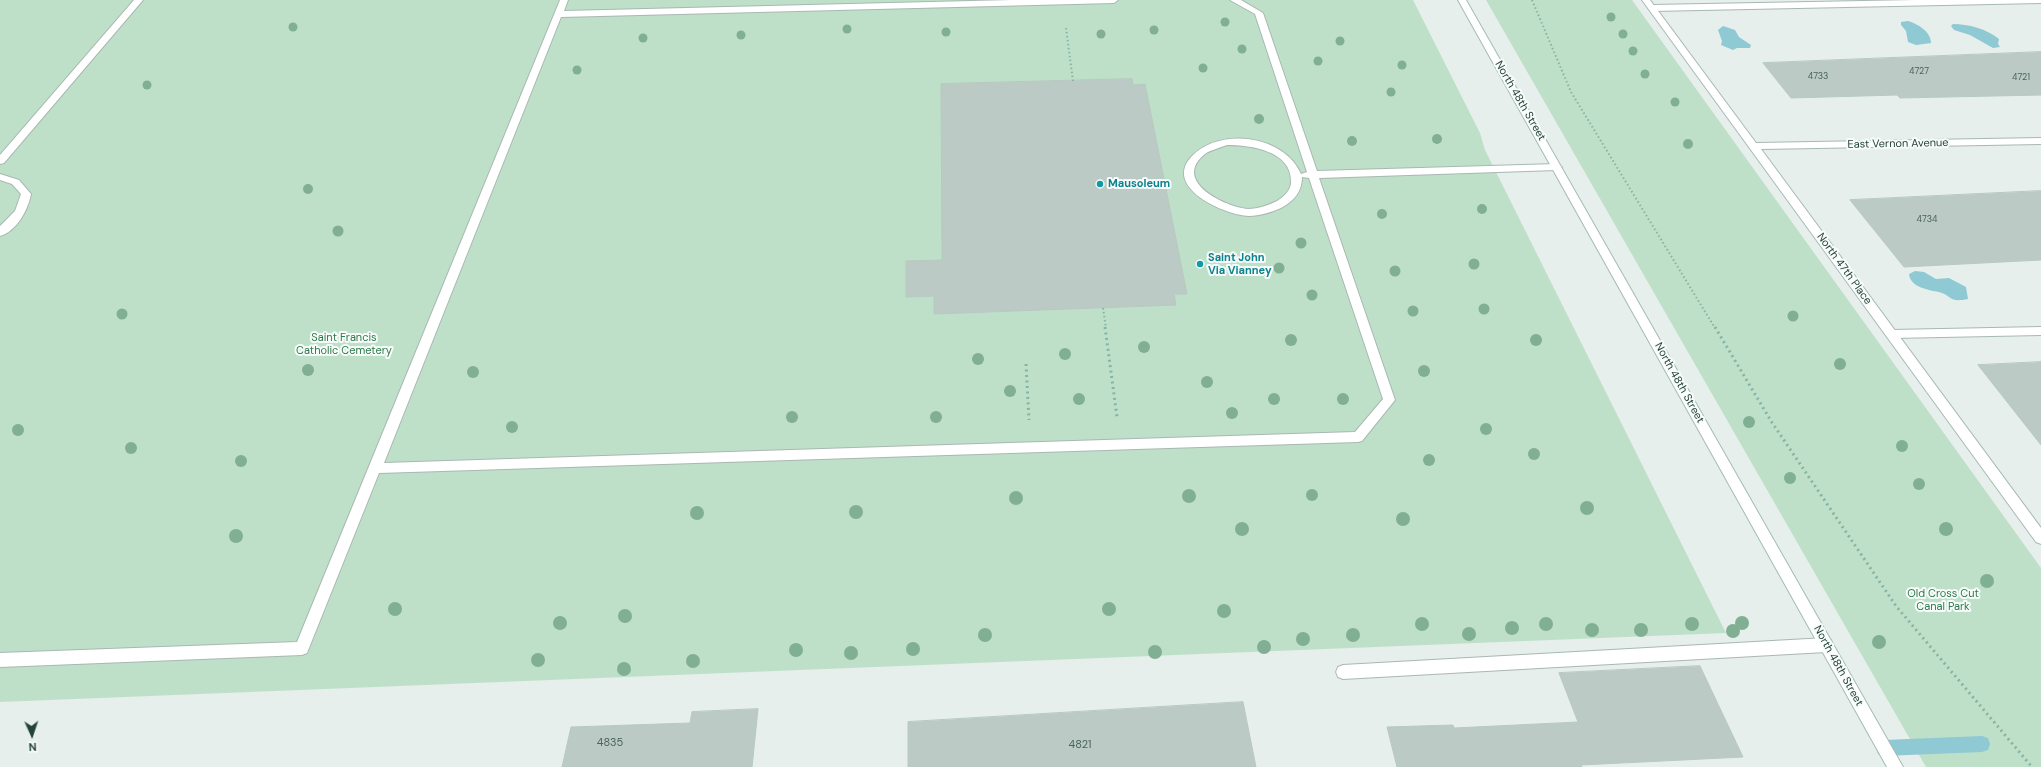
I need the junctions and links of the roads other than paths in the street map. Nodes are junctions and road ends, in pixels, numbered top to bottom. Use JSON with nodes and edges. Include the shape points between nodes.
{"nodes":[{"id":1,"x":139,"y":0,"type":"edge"},
{"id":2,"x":564,"y":0,"type":"edge"},
{"id":3,"x":1114,"y":0,"type":"edge"},
{"id":4,"x":1234,"y":0,"type":"edge"},
{"id":5,"x":1462,"y":0,"type":"edge"},
{"id":6,"x":2041,"y":0,"type":"edge"},
{"id":7,"x":1649,"y":4,"type":"edge"},
{"id":8,"x":558,"y":14,"type":"junction"},
{"id":9,"x":2041,"y":141,"type":"edge"},
{"id":10,"x":1754,"y":146,"type":"junction"},
{"id":11,"x":0,"y":162,"type":"edge"},
{"id":12,"x":1557,"y":168,"type":"junction"},
{"id":13,"x":1297,"y":175,"type":"junction"},
{"id":14,"x":1313,"y":175,"type":"junction"},
{"id":15,"x":0,"y":177,"type":"edge"},
{"id":16,"x":0,"y":232,"type":"edge"},
{"id":17,"x":2041,"y":331,"type":"edge"},
{"id":18,"x":1892,"y":334,"type":"junction"},
{"id":19,"x":375,"y":468,"type":"junction"},
{"id":20,"x":2041,"y":538,"type":"edge"},
{"id":21,"x":1826,"y":645,"type":"junction"},
{"id":22,"x":0,"y":660,"type":"edge"},
{"id":23,"x":1343,"y":672,"type":"dead end"},
{"id":24,"x":1895,"y":767,"type":"edge"}],
"edges":[{"from":1,"to":11,"type":"street"},
{"from":2,"to":8,"type":"street"},
{"from":3,"to":8,"type":"street"},
{"from":4,"to":14,"type":"street","via":[[1259,13]]},
{"from":5,"to":12,"type":"street","name":"North 48th Street"},
{"from":6,"to":7,"type":"street"},
{"from":7,"to":10,"type":"street","name":"North 47th Place"},
{"from":8,"to":19,"type":"street"},
{"from":9,"to":10,"type":"street","name":"East Vernon Avenue"},
{"from":10,"to":18,"type":"street","name":"North 47th Place"},
{"from":12,"to":14,"type":"street"},
{"from":12,"to":21,"type":"street","name":"North 48th Street"},
{"from":13,"to":13,"type":"street","via":[[1290,163],[1278,153],[1244,142],[1226,142],[1210,146],[1197,154],[1190,164],[1188,175],[1192,186],[1216,205],[1250,212],[1267,210],[1282,204],[1292,196],[1297,186]]},
{"from":13,"to":14,"type":"street"},
{"from":14,"to":19,"type":"street","via":[[1389,400],[1358,437]]},
{"from":15,"to":16,"type":"street","via":[[20,184],[26,194],[24,208],[13,222]]},
{"from":17,"to":18,"type":"street"},
{"from":18,"to":20,"type":"street","name":"North 47th Place"},
{"from":19,"to":22,"type":"street","via":[[302,648]]},
{"from":21,"to":23,"type":"street"},
{"from":21,"to":24,"type":"street","name":"North 48th Street"}]}
